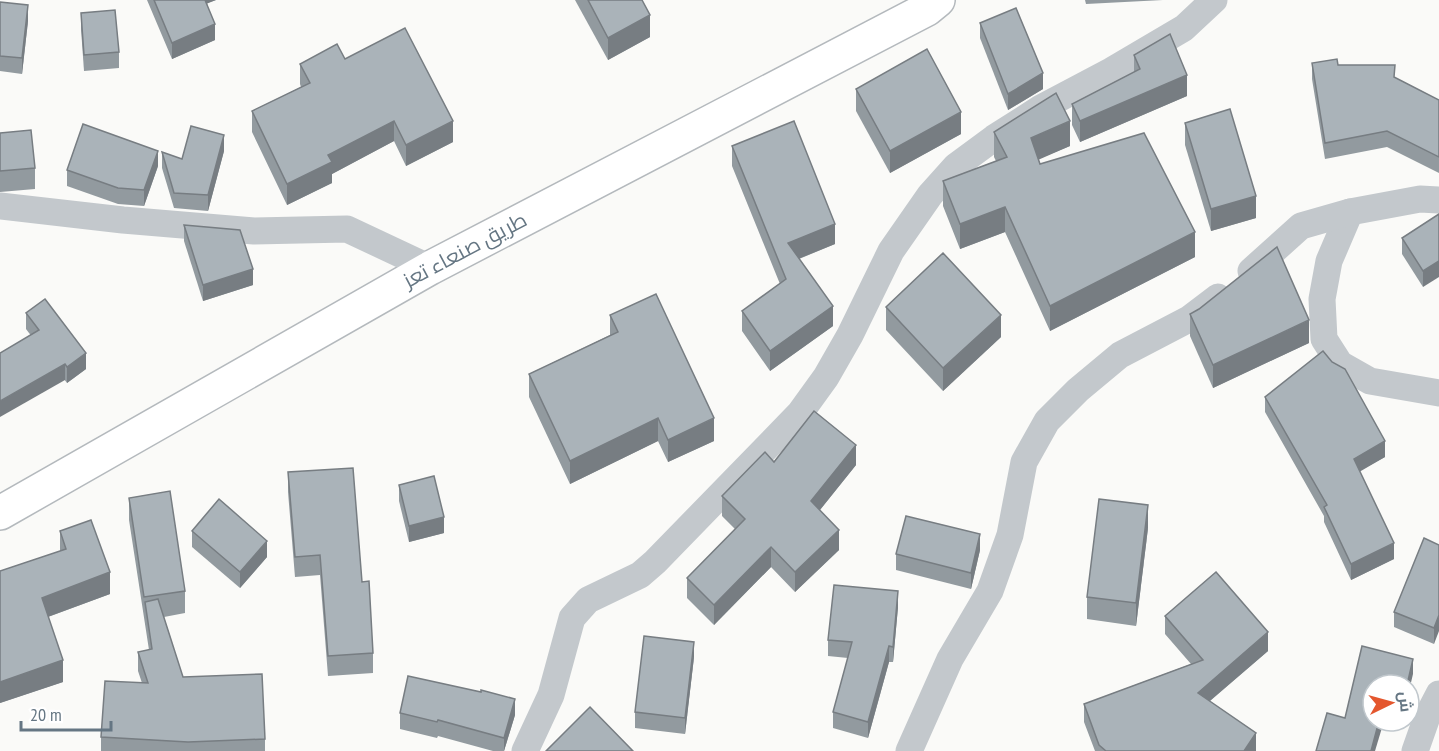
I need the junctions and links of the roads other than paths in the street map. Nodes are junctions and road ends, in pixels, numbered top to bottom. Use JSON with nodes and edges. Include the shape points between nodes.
{"nodes":[{"id":1,"x":938,"y":0,"type":"edge"},
{"id":2,"x":1214,"y":0,"type":"edge"},
{"id":3,"x":1439,"y":200,"type":"edge"},
{"id":4,"x":0,"y":206,"type":"edge"},
{"id":5,"x":1350,"y":212,"type":"junction"},
{"id":6,"x":430,"y":268,"type":"junction"},
{"id":7,"x":1439,"y":393,"type":"edge"},
{"id":8,"x":0,"y":513,"type":"edge"},
{"id":9,"x":1439,"y":694,"type":"edge"},
{"id":10,"x":525,"y":751,"type":"edge"},
{"id":11,"x":909,"y":751,"type":"edge"},
{"id":12,"x":1415,"y":751,"type":"edge"}],
"edges":[{"from":1,"to":6,"type":"highway","name":"طريق صنعاء تعز","via":[[916,15]]},
{"from":2,"to":10,"type":"street","via":[[1184,28],[1041,108],[956,166],[930,195],[891,251],[850,335],[800,413],[655,562],[640,575],[588,600],[572,618],[551,695]]},
{"from":3,"to":5,"type":"street","via":[[1420,199]]},
{"from":4,"to":6,"type":"street","via":[[255,231],[348,229]]},
{"from":5,"to":7,"type":"street","via":[[1329,261],[1322,299],[1324,339],[1340,364],[1370,381]]},
{"from":5,"to":11,"type":"street","via":[[1301,226],[1189,319],[1120,355],[1047,421],[1024,462],[1010,535],[990,591],[950,659]]},
{"from":6,"to":8,"type":"highway","name":"طريق صنعاء تعز"},
{"from":9,"to":12,"type":"street"}]}
